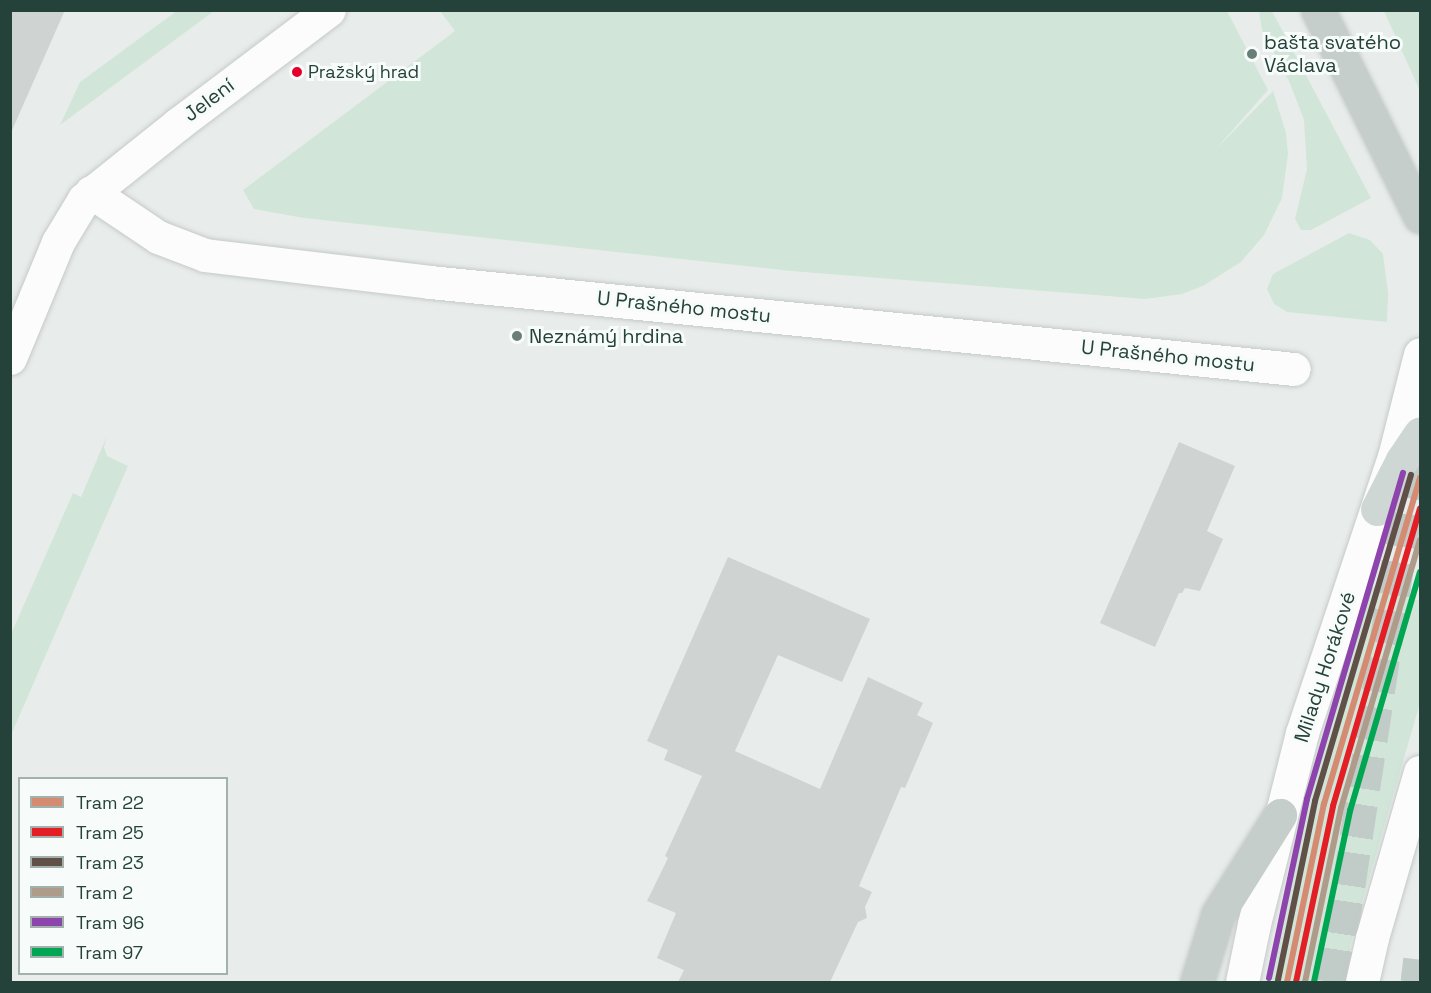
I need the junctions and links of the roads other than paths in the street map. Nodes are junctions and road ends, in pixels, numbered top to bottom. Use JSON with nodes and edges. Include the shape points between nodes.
{"nodes":[{"id":1,"x":329,"y":10,"type":"edge"},
{"id":2,"x":1318,"y":10,"type":"edge"},
{"id":3,"x":91,"y":192,"type":"junction"},
{"id":4,"x":1420,"y":216,"type":"edge"},
{"id":5,"x":1420,"y":354,"type":"edge"},
{"id":6,"x":10,"y":358,"type":"edge"},
{"id":7,"x":1294,"y":369,"type":"dead end"},
{"id":8,"x":1420,"y":433,"type":"edge"},
{"id":9,"x":1377,"y":510,"type":"junction"},
{"id":10,"x":1420,"y":772,"type":"edge"},
{"id":11,"x":1280,"y":815,"type":"junction"},
{"id":12,"x":1197,"y":982,"type":"edge"},
{"id":13,"x":1242,"y":982,"type":"edge"},
{"id":14,"x":1362,"y":982,"type":"edge"}],
"edges":[{"from":1,"to":3,"type":"main road","name":"Jelení"},
{"from":2,"to":4,"type":"highway"},
{"from":3,"to":6,"type":"main road","name":"Jelení","via":[[76,209],[58,242]]},
{"from":3,"to":7,"type":"main road","name":"U Prašného mostu","via":[[158,237],[205,255],[430,282]]},
{"from":5,"to":9,"type":"main road","name":"Milady Horákové"},
{"from":8,"to":9,"type":"main road"},
{"from":9,"to":11,"type":"main road","name":"Milady Horákové","via":[[1302,733]]},
{"from":10,"to":14,"type":"main road"},
{"from":11,"to":12,"type":"highway","via":[[1218,914]]},
{"from":11,"to":13,"type":"main road","name":"Milady Horákové"}]}
